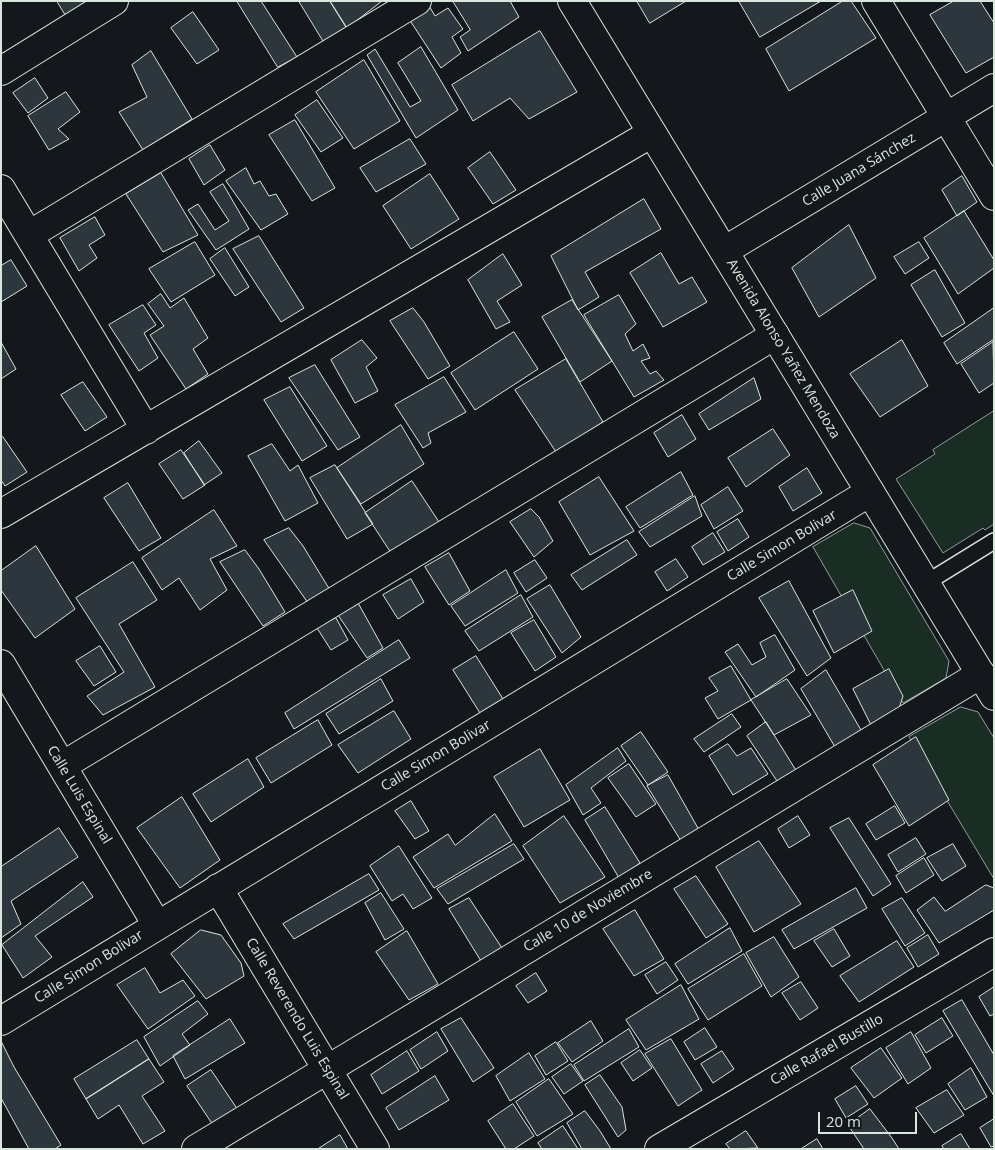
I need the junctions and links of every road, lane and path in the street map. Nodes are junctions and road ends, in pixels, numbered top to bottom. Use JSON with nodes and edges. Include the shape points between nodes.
{"nodes":[{"id":1,"x":114,"y":1,"type":"edge"},
{"id":2,"x":417,"y":1,"type":"edge"},
{"id":3,"x":572,"y":1,"type":"edge"},
{"id":4,"x":876,"y":1,"type":"edge"},
{"id":5,"x":1,"y":71,"type":"edge"},
{"id":6,"x":994,"y":88,"type":"edge"},
{"id":7,"x":946,"y":117,"type":"junction"},
{"id":8,"x":652,"y":133,"type":"junction"},
{"id":9,"x":1,"y":190,"type":"edge"},
{"id":10,"x":994,"y":196,"type":"edge"},
{"id":11,"x":29,"y":236,"type":"junction"},
{"id":12,"x":724,"y":251,"type":"junction"},
{"id":13,"x":775,"y":335,"type":"junction"},
{"id":14,"x":146,"y":430,"type":"junction"},
{"id":15,"x":870,"y":492,"type":"junction"},
{"id":16,"x":1,"y":514,"type":"edge"},
{"id":17,"x":994,"y":541,"type":"edge"},
{"id":18,"x":926,"y":583,"type":"junction"},
{"id":19,"x":2,"y":665,"type":"edge"},
{"id":20,"x":987,"y":685,"type":"edge"},
{"id":21,"x":62,"y":766,"type":"junction"},
{"id":22,"x":218,"y":888,"type":"junction"},
{"id":23,"x":157,"y":925,"type":"junction"},
{"id":24,"x":994,"y":952,"type":"edge"},
{"id":25,"x":1,"y":1021,"type":"edge"},
{"id":26,"x":327,"y":1069,"type":"junction"},
{"id":27,"x":196,"y":1149,"type":"edge"},
{"id":28,"x":375,"y":1149,"type":"edge"},
{"id":29,"x":659,"y":1149,"type":"edge"}],
"edges":[{"from":1,"to":5,"type":"street"},
{"from":2,"to":11,"type":"street"},
{"from":3,"to":8,"type":"street","name":"Avenida Alonso Yañez Mendoza"},
{"from":4,"to":7,"type":"street"},
{"from":6,"to":7,"type":"street","name":"Calle Juana Sánchez"},
{"from":7,"to":10,"type":"street"},
{"from":7,"to":12,"type":"street","name":"Calle Juana Sánchez"},
{"from":8,"to":12,"type":"street","name":"Avenida Alonso Yañez Mendoza"},
{"from":8,"to":14,"type":"street"},
{"from":9,"to":11,"type":"street"},
{"from":11,"to":14,"type":"street"},
{"from":12,"to":13,"type":"street","name":"Avenida Alonso Yañez Mendoza"},
{"from":13,"to":15,"type":"street","name":"Avenida Alonso Yañez Mendoza"},
{"from":13,"to":21,"type":"street"},
{"from":14,"to":16,"type":"street"},
{"from":15,"to":18,"type":"street","name":"Avenida Alonso Yañez Mendoza"},
{"from":15,"to":22,"type":"street","name":"Calle Simon Bolivar"},
{"from":17,"to":18,"type":"lane"},
{"from":18,"to":20,"type":"street","name":"Avenida Alonso Yañez Mendoza"},
{"from":19,"to":21,"type":"street","name":"Calle Luis Espinal"},
{"from":20,"to":26,"type":"street","name":"Calle 10 de Noviembre"},
{"from":21,"to":23,"type":"street","name":"Calle Luis Espinal"},
{"from":22,"to":23,"type":"street","name":"Calle Simon Bolivar"},
{"from":22,"to":26,"type":"street","name":"Calle Reverendo Luis Espinal"},
{"from":23,"to":25,"type":"street","name":"Calle Simon Bolivar"},
{"from":24,"to":29,"type":"street","name":"Calle Rafael Bustillo"},
{"from":26,"to":27,"type":"street","name":"Calle 10 de Noviembre"},
{"from":26,"to":28,"type":"street","name":"Calle Reverendo Luis Espinal"}]}
